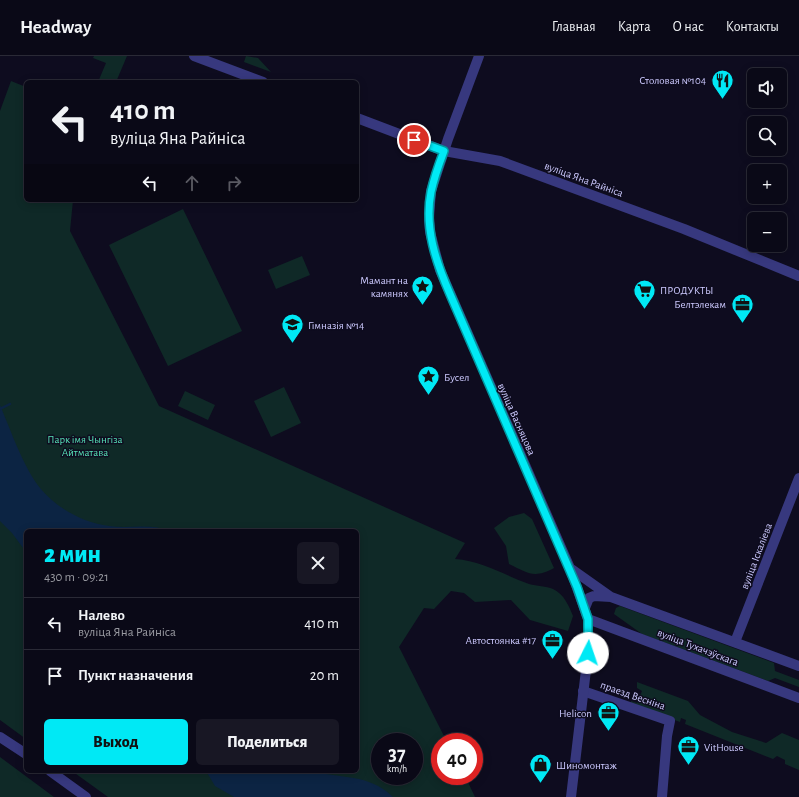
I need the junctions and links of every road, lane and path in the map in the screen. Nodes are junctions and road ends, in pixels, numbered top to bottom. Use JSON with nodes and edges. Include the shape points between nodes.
{"nodes":[{"id":1,"x":194,"y":56,"type":"edge"},
{"id":2,"x":478,"y":56,"type":"edge"},
{"id":3,"x":258,"y":80,"type":"edge"},
{"id":4,"x":359,"y":119,"type":"edge"},
{"id":5,"x":444,"y":151,"type":"junction"},
{"id":6,"x":799,"y":276,"type":"edge"},
{"id":7,"x":799,"y":478,"type":"edge"},
{"id":8,"x":570,"y":568,"type":"junction"},
{"id":9,"x":610,"y":597,"type":"junction"},
{"id":10,"x":585,"y":608,"type":"junction"},
{"id":11,"x":588,"y":619,"type":"junction"},
{"id":12,"x":735,"y":642,"type":"junction"},
{"id":13,"x":799,"y":666,"type":"edge"},
{"id":14,"x":583,"y":692,"type":"junction"},
{"id":15,"x":799,"y":698,"type":"edge"},
{"id":16,"x":0,"y":737,"type":"edge"},
{"id":17,"x":24,"y":753,"type":"edge"},
{"id":18,"x":53,"y":773,"type":"edge"},
{"id":19,"x":86,"y":797,"type":"edge"},
{"id":20,"x":571,"y":797,"type":"edge"},
{"id":21,"x":662,"y":797,"type":"edge"}],
"edges":[{"from":1,"to":3,"type":"street"},
{"from":2,"to":5,"type":"street","name":"вуліца Васняцова"},
{"from":4,"to":5,"type":"street","name":"вуліца Яна Райніса"},
{"from":5,"to":6,"type":"street","name":"вуліца Яна Райніса","via":[[500,161],[684,228]]},
{"from":5,"to":8,"type":"street","name":"вуліца Васняцова","via":[[431,191],[430,203],[430,232],[440,270]]},
{"from":7,"to":12,"type":"street","name":"вуліца Іскаліева"},
{"from":8,"to":9,"type":"street","name":"вуліца Тухачэўскага"},
{"from":8,"to":10,"type":"street","name":"вуліца Васняцова"},
{"from":9,"to":10,"type":"street","name":"вуліца Тухачэўскага","via":[[589,598]]},
{"from":9,"to":12,"type":"street","name":"вуліца Тухачэўскага"},
{"from":10,"to":11,"type":"street","name":"вуліца Васняцова"},
{"from":11,"to":14,"type":"street","name":"вуліца Васняцова","via":[[589,639]]},
{"from":11,"to":15,"type":"street","name":"вуліца Тухачэўскага"},
{"from":12,"to":13,"type":"street","name":"вуліца Тухачэўскага"},
{"from":14,"to":20,"type":"street","name":"вуліца Васняцова"},
{"from":14,"to":21,"type":"street","name":"праезд Весніна","via":[[670,721]]},
{"from":16,"to":17,"type":"street"},
{"from":18,"to":19,"type":"street"}]}
